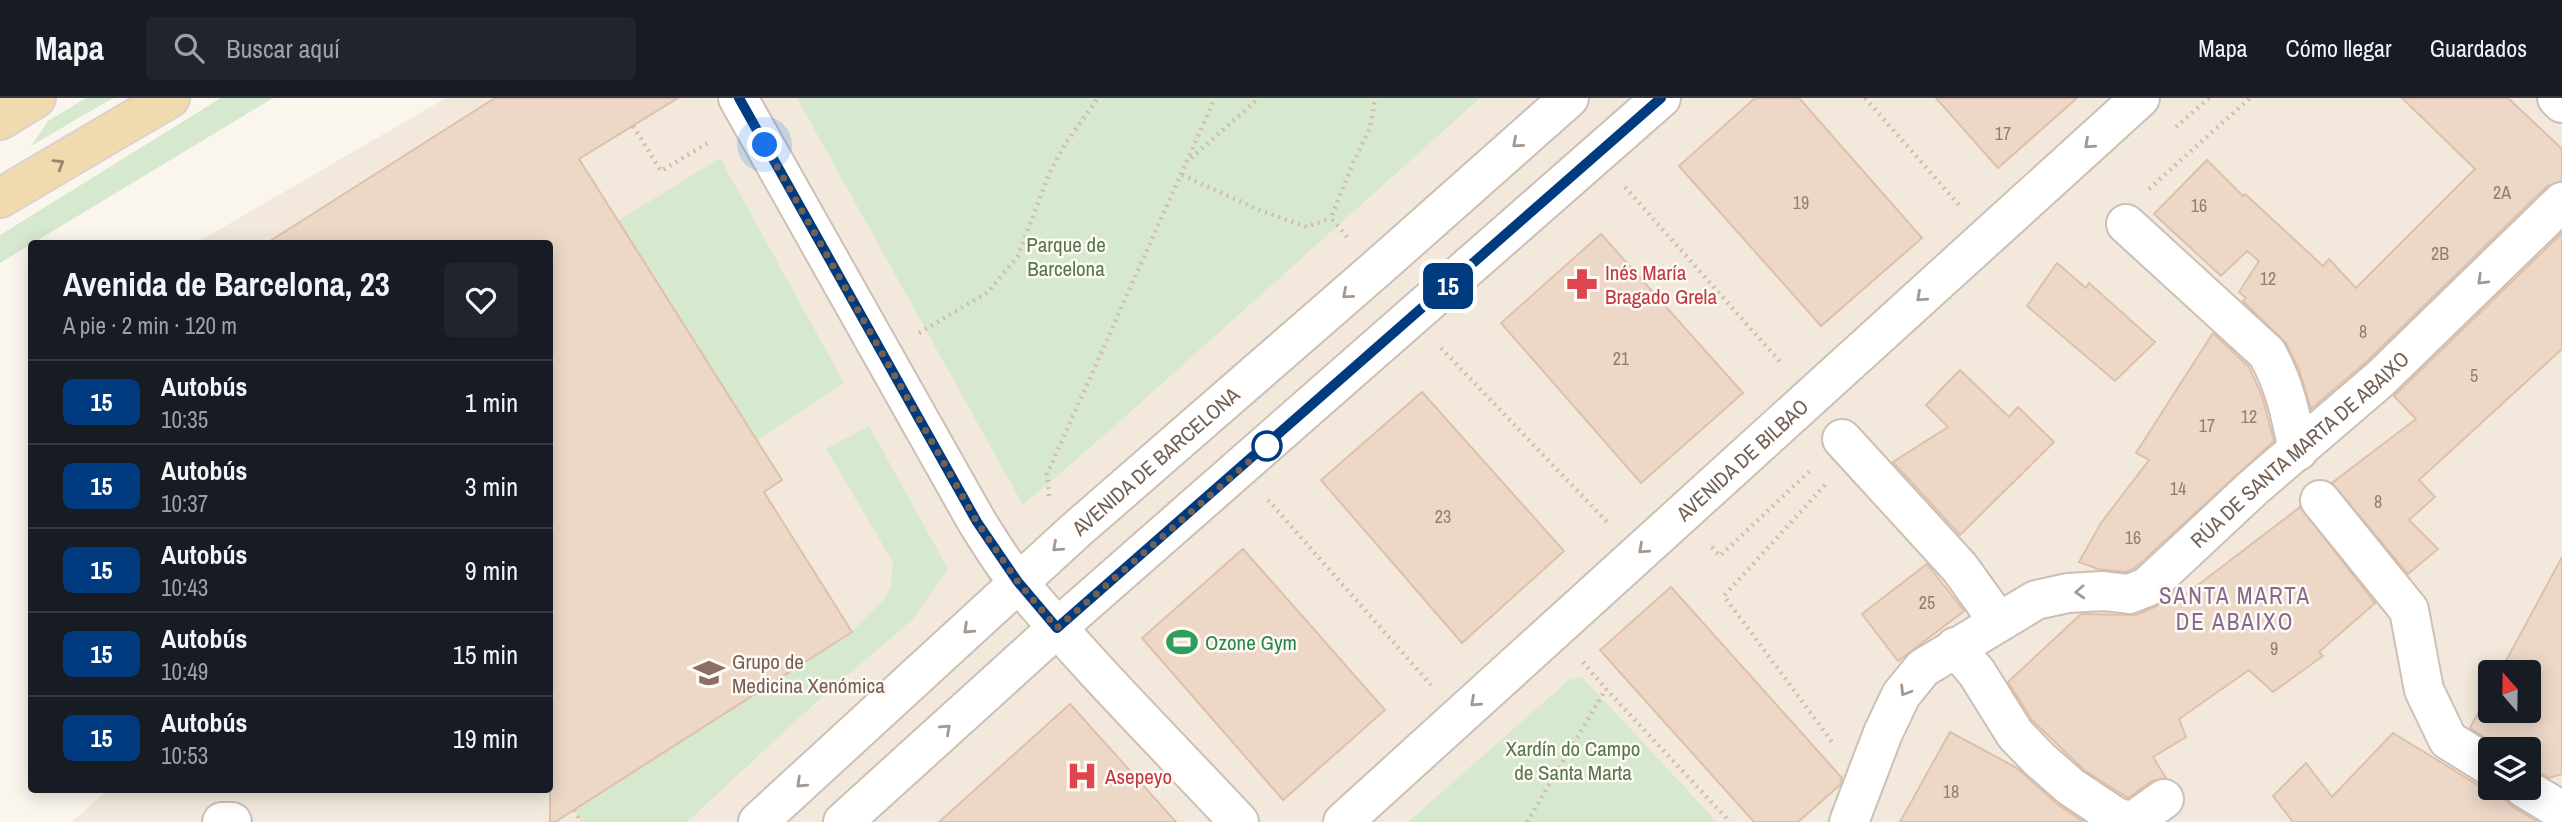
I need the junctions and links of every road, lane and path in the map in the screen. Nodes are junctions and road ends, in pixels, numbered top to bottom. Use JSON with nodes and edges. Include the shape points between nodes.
{"nodes":[{"id":1,"x":36,"y":98,"type":"edge"},
{"id":2,"x":170,"y":98,"type":"edge"},
{"id":3,"x":738,"y":98,"type":"edge"},
{"id":4,"x":1098,"y":98,"type":"edge"},
{"id":5,"x":1215,"y":98,"type":"edge"},
{"id":6,"x":1259,"y":98,"type":"edge"},
{"id":7,"x":1375,"y":98,"type":"edge"},
{"id":8,"x":1661,"y":98,"type":"edge"},
{"id":9,"x":1865,"y":98,"type":"edge"},
{"id":10,"x":2140,"y":98,"type":"edge"},
{"id":11,"x":2209,"y":98,"type":"edge"},
{"id":12,"x":2250,"y":98,"type":"edge"},
{"id":13,"x":2557,"y":98,"type":"edge"},
{"id":14,"x":1564,"y":102,"type":"edge"},
{"id":15,"x":2562,"y":103,"type":"edge"},
{"id":16,"x":0,"y":120,"type":"edge"},
{"id":17,"x":633,"y":126,"type":"dead end"},
{"id":18,"x":2173,"y":130,"type":"dead end"},
{"id":19,"x":711,"y":141,"type":"dead end"},
{"id":20,"x":1601,"y":152,"type":"junction"},
{"id":21,"x":1189,"y":160,"type":"junction"},
{"id":22,"x":1182,"y":175,"type":"junction"},
{"id":23,"x":1623,"y":185,"type":"dead end"},
{"id":24,"x":2147,"y":191,"type":"dead end"},
{"id":25,"x":0,"y":198,"type":"edge"},
{"id":26,"x":2562,"y":202,"type":"edge"},
{"id":27,"x":1960,"y":206,"type":"dead end"},
{"id":28,"x":1331,"y":218,"type":"junction"},
{"id":29,"x":2126,"y":224,"type":"dead end"},
{"id":30,"x":1350,"y":240,"type":"dead end"},
{"id":31,"x":915,"y":335,"type":"dead end"},
{"id":32,"x":1438,"y":344,"type":"dead end"},
{"id":33,"x":1783,"y":365,"type":"dead end"},
{"id":34,"x":1839,"y":451,"type":"junction"},
{"id":35,"x":2298,"y":451,"type":"junction"},
{"id":36,"x":1263,"y":494,"type":"dead end"},
{"id":37,"x":1050,"y":500,"type":"dead end"},
{"id":38,"x":2320,"y":500,"type":"dead end"},
{"id":39,"x":1617,"y":533,"type":"dead end"},
{"id":40,"x":1707,"y":540,"type":"dead end"},
{"id":41,"x":1018,"y":582,"type":"junction"},
{"id":42,"x":1998,"y":621,"type":"junction"},
{"id":43,"x":1057,"y":628,"type":"junction"},
{"id":44,"x":1955,"y":647,"type":"junction"},
{"id":45,"x":1580,"y":657,"type":"dead end"},
{"id":46,"x":1605,"y":689,"type":"junction"},
{"id":47,"x":1439,"y":694,"type":"dead end"},
{"id":48,"x":2478,"y":759,"type":"edge"},
{"id":49,"x":1863,"y":783,"type":"junction"},
{"id":50,"x":2541,"y":798,"type":"edge"},
{"id":51,"x":2164,"y":799,"type":"dead end"},
{"id":52,"x":574,"y":810,"type":"dead end"},
{"id":53,"x":2562,"y":811,"type":"edge"},
{"id":54,"x":222,"y":822,"type":"edge"},
{"id":55,"x":232,"y":822,"type":"edge"},
{"id":56,"x":581,"y":822,"type":"edge"},
{"id":57,"x":758,"y":822,"type":"edge"},
{"id":58,"x":843,"y":822,"type":"edge"},
{"id":59,"x":1239,"y":822,"type":"edge"},
{"id":60,"x":1343,"y":822,"type":"edge"},
{"id":61,"x":1527,"y":822,"type":"edge"},
{"id":62,"x":1730,"y":822,"type":"edge"},
{"id":63,"x":1849,"y":822,"type":"edge"}],
"edges":[{"from":1,"to":16,"type":"main road"},
{"from":25,"to":2,"type":"main road","one_way":true},
{"from":3,"to":41,"type":"street","via":[[977,522]]},
{"from":4,"to":31,"type":"path","via":[[1049,174],[1018,256],[988,292]]},
{"from":5,"to":21,"type":"path"},
{"from":6,"to":21,"type":"path"},
{"from":7,"to":28,"type":"path","via":[[1370,128]]},
{"from":8,"to":20,"type":"street"},
{"from":9,"to":27,"type":"path"},
{"from":10,"to":60,"type":"street","name":"AVENIDA DE BILBAO","one_way":true},
{"from":11,"to":18,"type":"path"},
{"from":12,"to":24,"type":"path"},
{"from":13,"to":15,"type":"street"},
{"from":14,"to":20,"type":"street","name":"AVENIDA DE BARCELONA"},
{"from":14,"to":41,"type":"street","name":"AVENIDA DE BARCELONA","one_way":true},
{"from":17,"to":19,"type":"path","via":[[661,171]]},
{"from":20,"to":43,"type":"street"},
{"from":21,"to":22,"type":"path"},
{"from":22,"to":28,"type":"path","via":[[1307,227]]},
{"from":22,"to":37,"type":"path","via":[[1047,474]]},
{"from":23,"to":33,"type":"path"},
{"from":26,"to":35,"type":"street","name":"RÚA DE SANTA MARTA DE ABAIXO","one_way":true,"via":[[2380,379]]},
{"from":28,"to":30,"type":"path"},
{"from":29,"to":35,"type":"street","via":[[2267,353],[2288,397]]},
{"from":32,"to":39,"type":"path"},
{"from":34,"to":40,"type":"path","via":[[1720,556]]},
{"from":34,"to":42,"type":"street","via":[[1960,568]]},
{"from":34,"to":49,"type":"path","via":[[1724,596]]},
{"from":35,"to":42,"type":"street","name":"RÚA DE SANTA MARTA DE ABAIXO","one_way":true,"via":[[2147,587],[2129,594],[2068,593],[2036,600]]},
{"from":36,"to":47,"type":"path"},
{"from":38,"to":48,"type":"street","via":[[2409,610],[2424,690],[2448,740]]},
{"from":41,"to":43,"type":"street"},
{"from":41,"to":57,"type":"street","name":"AVENIDA DE BARCELONA","one_way":true},
{"from":42,"to":44,"type":"street","name":"RÚA DE SANTA MARTA DE ABAIXO"},
{"from":58,"to":43,"type":"street","one_way":true},
{"from":43,"to":59,"type":"street"},
{"from":44,"to":49,"type":"street","name":"RÚA DE SANTA MARTA DE ABAIXO","one_way":true,"via":[[1923,668],[1901,695]]},
{"from":44,"to":51,"type":"street","via":[[2015,734],[2071,787],[2116,817],[2132,822]]},
{"from":45,"to":46,"type":"path"},
{"from":46,"to":61,"type":"path"},
{"from":46,"to":62,"type":"path"},
{"from":49,"to":63,"type":"street","name":"RÚA DE SANTA MARTA DE ABAIXO"},
{"from":50,"to":53,"type":"street"},
{"from":52,"to":56,"type":"path"},
{"from":54,"to":55,"type":"street"}]}
